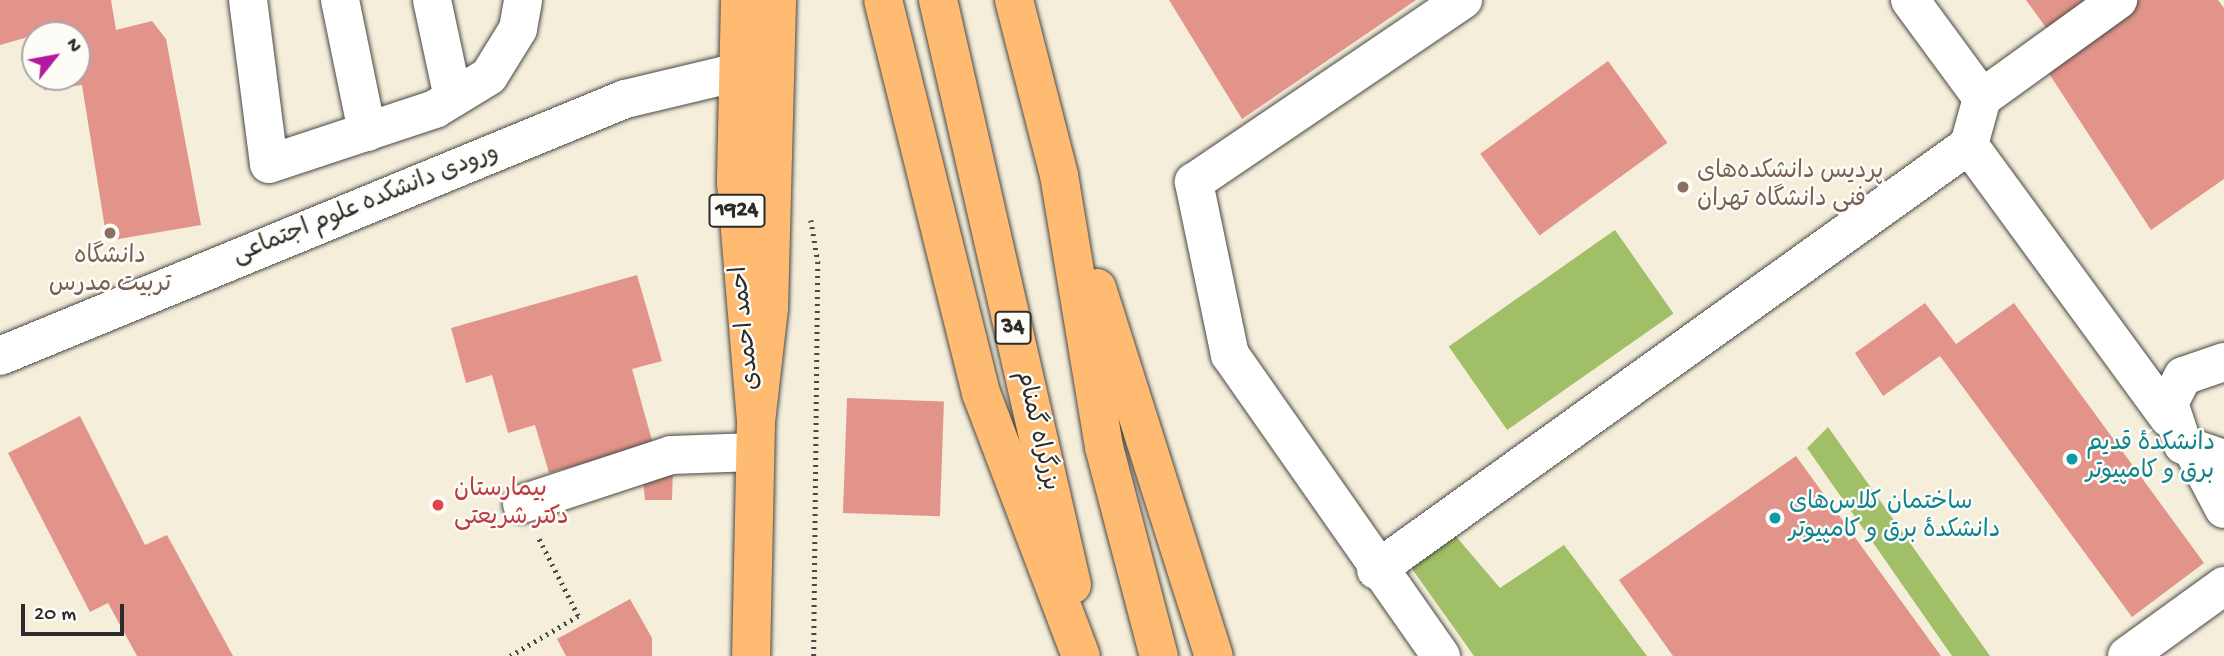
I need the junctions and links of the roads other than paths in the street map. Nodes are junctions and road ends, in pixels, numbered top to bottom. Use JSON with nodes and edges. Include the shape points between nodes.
{"nodes":[{"id":1,"x":248,"y":0,"type":"edge"},
{"id":2,"x":340,"y":0,"type":"edge"},
{"id":3,"x":432,"y":0,"type":"edge"},
{"id":4,"x":523,"y":0,"type":"edge"},
{"id":5,"x":740,"y":0,"type":"edge"},
{"id":6,"x":777,"y":0,"type":"edge"},
{"id":7,"x":938,"y":0,"type":"edge"},
{"id":8,"x":1014,"y":0,"type":"edge"},
{"id":9,"x":1463,"y":0,"type":"edge"},
{"id":10,"x":1910,"y":0,"type":"edge"},
{"id":11,"x":2118,"y":0,"type":"edge"},
{"id":12,"x":887,"y":16,"type":"edge"},
{"id":13,"x":738,"y":72,"type":"junction"},
{"id":14,"x":453,"y":98,"type":"junction"},
{"id":15,"x":1982,"y":98,"type":"junction"},
{"id":16,"x":367,"y":132,"type":"junction"},
{"id":17,"x":1969,"y":145,"type":"junction"},
{"id":18,"x":1059,"y":175,"type":"junction"},
{"id":19,"x":0,"y":355,"type":"edge"},
{"id":20,"x":2224,"y":362,"type":"edge"},
{"id":21,"x":2169,"y":418,"type":"junction"},
{"id":22,"x":756,"y":437,"type":"junction"},
{"id":23,"x":2210,"y":457,"type":"edge"},
{"id":24,"x":522,"y":505,"type":"road end"},
{"id":25,"x":2224,"y":509,"type":"edge"},
{"id":26,"x":1376,"y":570,"type":"junction"},
{"id":27,"x":2224,"y":586,"type":"edge"},
{"id":28,"x":751,"y":656,"type":"edge"},
{"id":29,"x":1081,"y":656,"type":"edge"},
{"id":30,"x":1091,"y":656,"type":"edge"},
{"id":31,"x":1159,"y":656,"type":"edge"},
{"id":32,"x":1214,"y":656,"type":"edge"},
{"id":33,"x":1441,"y":656,"type":"edge"},
{"id":34,"x":2127,"y":656,"type":"edge"}],
"edges":[{"from":1,"to":16,"type":"lane","via":[[270,164]]},
{"from":2,"to":16,"type":"lane"},
{"from":3,"to":14,"type":"lane"},
{"from":4,"to":14,"type":"lane","via":[[518,29],[489,76]]},
{"from":5,"to":13,"type":"main road","name":"احمد احمدی","number":"1924"},
{"from":6,"to":22,"type":"main road","via":[[769,308]]},
{"from":7,"to":30,"type":"main road","name":"بزرگراه گمنام","number":"34"},
{"from":8,"to":18,"type":"main road"},
{"from":9,"to":26,"type":"lane","via":[[1194,182],[1230,355]]},
{"from":10,"to":15,"type":"lane"},
{"from":11,"to":15,"type":"lane"},
{"from":12,"to":29,"type":"main road","via":[[981,393]]},
{"from":13,"to":19,"type":"lane","name":"ورودی دانشکده علوم اجتماعی","via":[[625,99]]},
{"from":13,"to":22,"type":"main road","name":"احمد احمدی","number":"1924","via":[[738,233]]},
{"from":14,"to":16,"type":"lane"},
{"from":15,"to":17,"type":"lane"},
{"from":17,"to":21,"type":"lane"},
{"from":17,"to":26,"type":"lane"},
{"from":18,"to":31,"type":"main road","via":[[1104,447]]},
{"from":18,"to":32,"type":"main road"},
{"from":20,"to":21,"type":"lane","via":[[2183,376]]},
{"from":21,"to":23,"type":"lane"},
{"from":22,"to":24,"type":"lane","via":[[671,454]]},
{"from":22,"to":28,"type":"main road","name":"احمد احمدی","number":"1924"},
{"from":23,"to":25,"type":"lane"},
{"from":26,"to":33,"type":"lane"},
{"from":27,"to":34,"type":"lane"}]}
